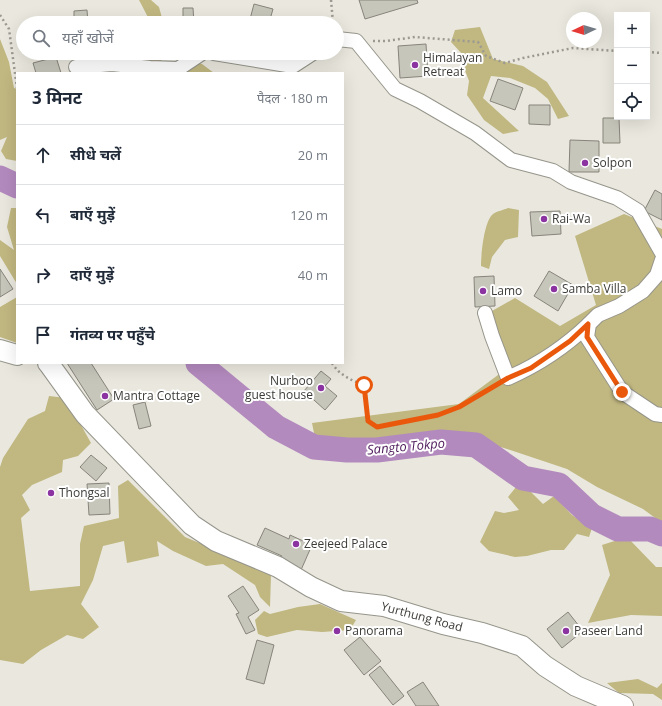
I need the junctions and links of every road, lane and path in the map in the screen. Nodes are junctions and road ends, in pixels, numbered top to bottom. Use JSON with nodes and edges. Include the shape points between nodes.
{"nodes":[{"id":1,"x":331,"y":0,"type":"edge"},
{"id":2,"x":0,"y":15,"type":"edge"},
{"id":3,"x":332,"y":16,"type":"edge"},
{"id":4,"x":344,"y":40,"type":"edge"},
{"id":5,"x":356,"y":41,"type":"junction"},
{"id":6,"x":614,"y":51,"type":"edge"},
{"id":7,"x":650,"y":52,"type":"edge"},
{"id":8,"x":662,"y":53,"type":"edge"},
{"id":9,"x":192,"y":60,"type":"edge"},
{"id":10,"x":257,"y":60,"type":"edge"},
{"id":11,"x":302,"y":60,"type":"edge"},
{"id":12,"x":76,"y":67,"type":"dead end"},
{"id":13,"x":16,"y":81,"type":"edge"},
{"id":14,"x":662,"y":253,"type":"edge"},
{"id":15,"x":662,"y":260,"type":"edge"},
{"id":16,"x":485,"y":313,"type":"dead end"},
{"id":17,"x":588,"y":324,"type":"junction"},
{"id":18,"x":0,"y":350,"type":"edge"},
{"id":19,"x":16,"y":355,"type":"edge"},
{"id":20,"x":50,"y":364,"type":"edge"},
{"id":21,"x":333,"y":364,"type":"edge"},
{"id":22,"x":508,"y":378,"type":"junction"},
{"id":23,"x":662,"y":415,"type":"edge"},
{"id":24,"x":623,"y":706,"type":"edge"}],
"edges":[{"from":1,"to":3,"type":"path"},
{"from":2,"to":13,"type":"path","via":[[9,29]]},
{"from":4,"to":5,"type":"street"},
{"from":5,"to":6,"type":"path","via":[[386,41],[415,37],[478,42],[486,56],[505,63],[573,48]]},
{"from":5,"to":14,"type":"street","via":[[395,89],[420,100],[475,133],[511,160],[554,171],[571,182],[617,198],[638,211]]},
{"from":7,"to":8,"type":"path"},
{"from":9,"to":12,"type":"street","via":[[178,69],[112,64]]},
{"from":10,"to":11,"type":"street","via":[[293,66]]},
{"from":15,"to":17,"type":"street","via":[[657,275],[643,291],[598,315]]},
{"from":16,"to":22,"type":"street"},
{"from":17,"to":22,"type":"street","via":[[549,356],[531,368]]},
{"from":17,"to":23,"type":"street","via":[[587,337],[622,392],[655,414]]},
{"from":18,"to":19,"type":"main road"},
{"from":20,"to":24,"type":"main road","name":"Yurthung Road","via":[[85,414],[192,525],[216,541],[278,567],[311,588],[341,601],[384,606],[522,646],[545,666],[576,686]]},
{"from":21,"to":22,"type":"path","via":[[347,378],[364,385],[368,421],[377,427],[438,415],[459,407]]}]}
